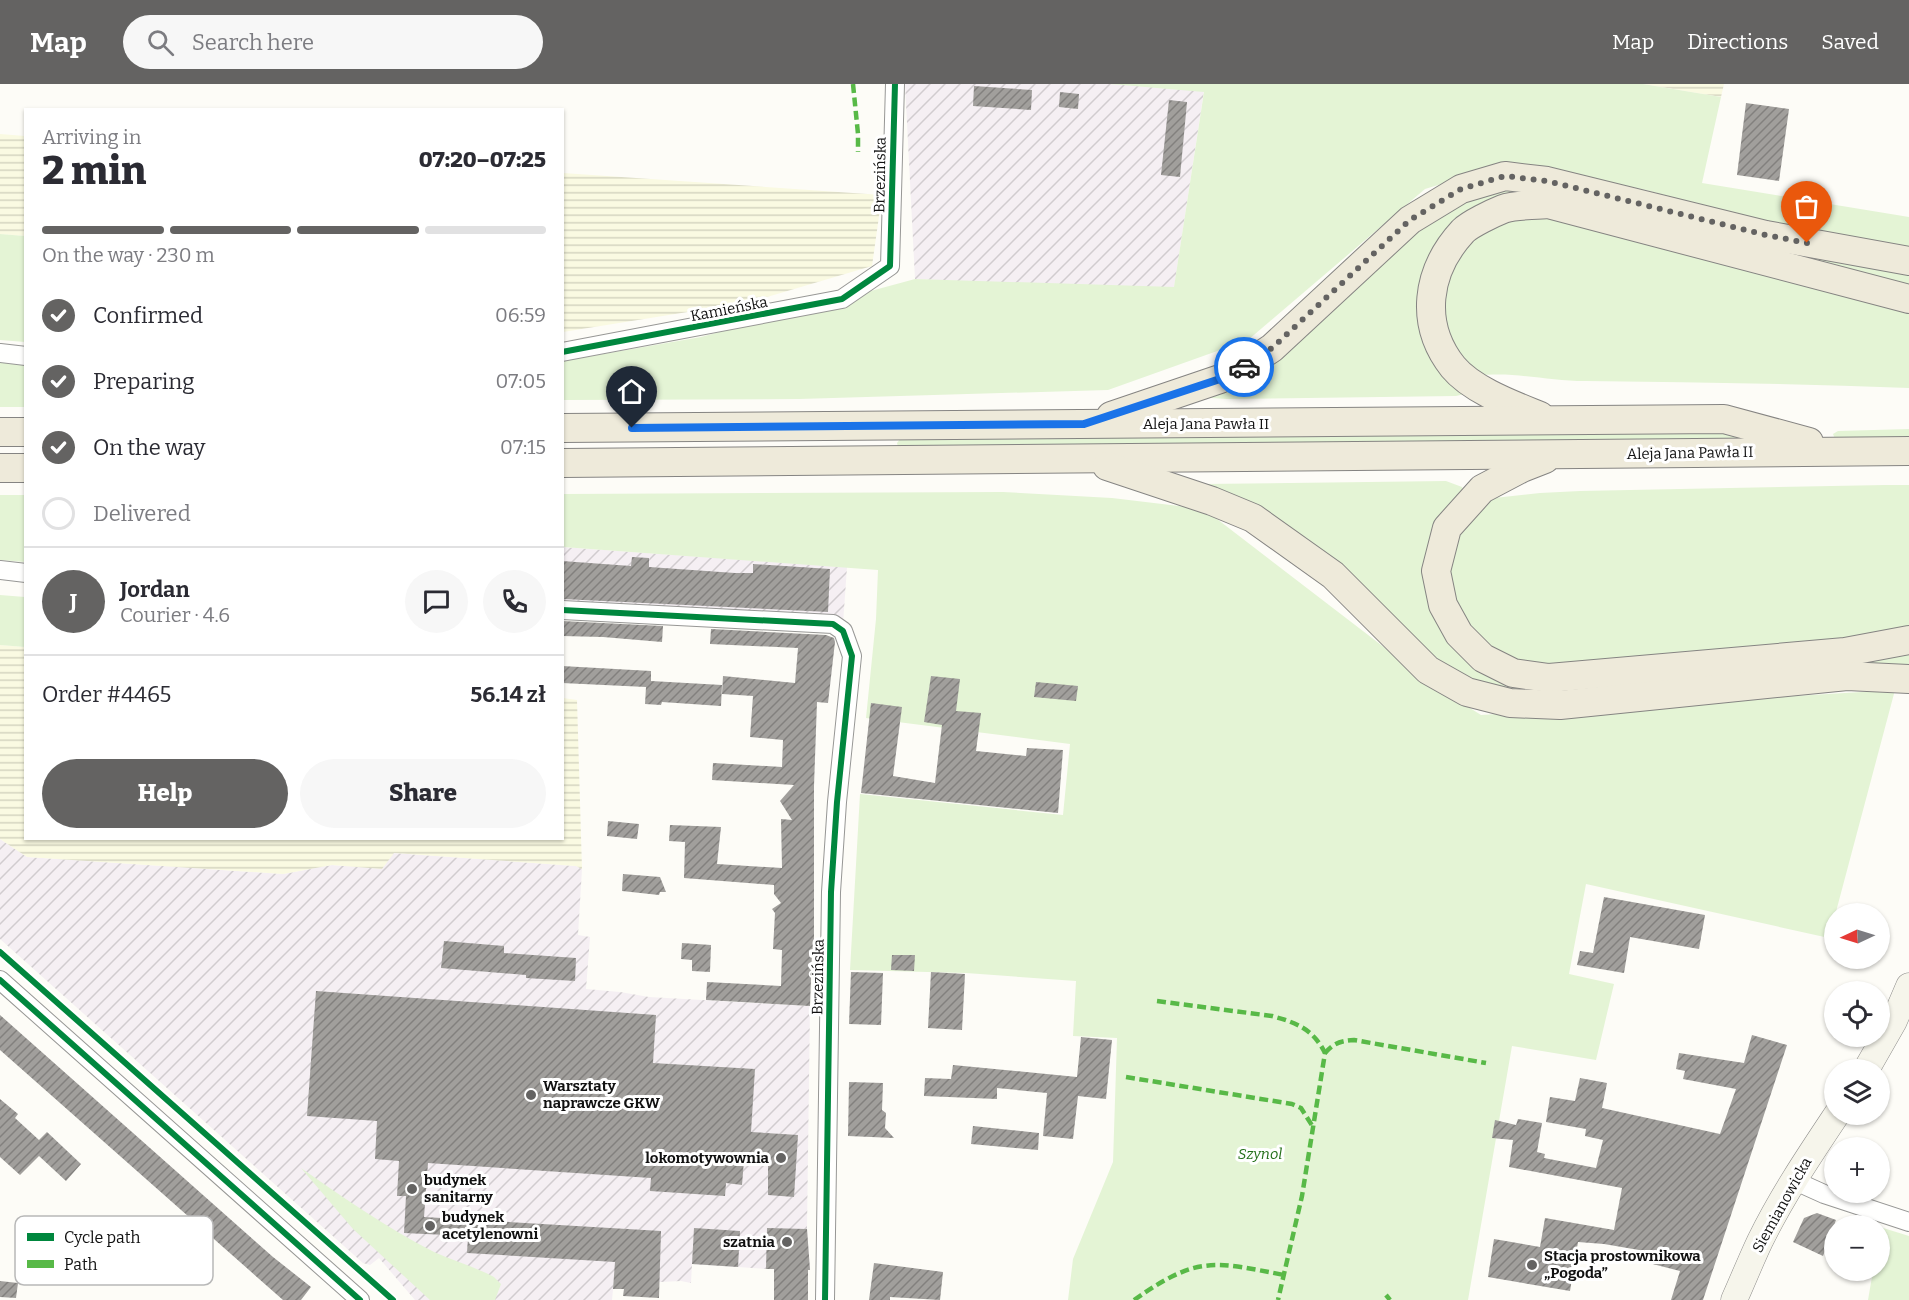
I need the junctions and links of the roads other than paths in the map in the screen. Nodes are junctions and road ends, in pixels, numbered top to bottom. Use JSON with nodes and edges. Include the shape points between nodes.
{"nodes":[{"id":1,"x":895,"y":84,"type":"edge"},
{"id":2,"x":1909,"y":261,"type":"edge"},
{"id":3,"x":890,"y":266,"type":"joint"},
{"id":4,"x":1909,"y":299,"type":"edge"},
{"id":5,"x":564,"y":352,"type":"edge"},
{"id":6,"x":0,"y":354,"type":"edge"},
{"id":7,"x":24,"y":356,"type":"edge"},
{"id":8,"x":1556,"y":422,"type":"junction"},
{"id":9,"x":1084,"y":424,"type":"junction"},
{"id":10,"x":564,"y":428,"type":"edge"},
{"id":11,"x":0,"y":432,"type":"edge"},
{"id":12,"x":24,"y":432,"type":"edge"},
{"id":13,"x":1909,"y":451,"type":"edge"},
{"id":14,"x":1846,"y":452,"type":"junction"},
{"id":15,"x":1559,"y":454,"type":"junction"},
{"id":16,"x":1085,"y":459,"type":"junction"},
{"id":17,"x":564,"y":463,"type":"edge"},
{"id":18,"x":0,"y":468,"type":"edge"},
{"id":19,"x":24,"y":468,"type":"edge"},
{"id":20,"x":0,"y":570,"type":"edge"},
{"id":21,"x":24,"y":573,"type":"edge"},
{"id":22,"x":564,"y":610,"type":"edge"},
{"id":23,"x":1909,"y":640,"type":"edge"},
{"id":24,"x":1909,"y":679,"type":"edge"},
{"id":25,"x":0,"y":980,"type":"edge"},
{"id":26,"x":1909,"y":986,"type":"edge"},
{"id":27,"x":1872,"y":1059,"type":"edge"},
{"id":28,"x":1830,"y":1125,"type":"edge"},
{"id":29,"x":1793,"y":1180,"type":"junction"},
{"id":30,"x":1909,"y":1222,"type":"edge"},
{"id":31,"x":360,"y":1300,"type":"edge"},
{"id":32,"x":825,"y":1300,"type":"edge"},
{"id":33,"x":1734,"y":1300,"type":"edge"}],
"edges":[{"from":1,"to":3,"type":"street","name":"Brzezińska"},
{"from":2,"to":9,"type":"main road","via":[[1766,235],[1547,181],[1505,176],[1461,189],[1410,220],[1272,348],[1245,366],[1220,379]]},
{"from":3,"to":5,"type":"street","name":"Kamieńska","via":[[842,299]]},
{"from":4,"to":8,"type":"main road","via":[[1548,204],[1504,209],[1465,230],[1442,259],[1430,297],[1435,339],[1454,369],[1482,390]]},
{"from":6,"to":7,"type":"street"},
{"from":8,"to":9,"type":"main road","name":"Aleja Jana Pawła II"},
{"from":8,"to":14,"type":"main road","name":"Aleja Jana Pawła II","via":[[1724,419]]},
{"from":9,"to":10,"type":"main road","name":"Aleja Jana Pawła II"},
{"from":11,"to":12,"type":"main road"},
{"from":13,"to":14,"type":"main road","name":"Aleja Jana Pawła II"},
{"from":14,"to":15,"type":"main road","name":"Aleja Jana Pawła II"},
{"from":15,"to":16,"type":"main road","name":"Aleja Jana Pawła II"},
{"from":15,"to":23,"type":"main road","via":[[1482,489],[1447,528],[1436,571],[1443,605],[1459,634],[1482,658],[1513,673],[1549,678],[1845,652]]},
{"from":16,"to":17,"type":"main road","name":"Aleja Jana Pawła II"},
{"from":16,"to":24,"type":"main road","via":[[1253,518],[1333,574],[1428,670],[1467,692],[1510,703],[1560,705],[1847,676]]},
{"from":18,"to":19,"type":"main road"},
{"from":20,"to":21,"type":"street"},
{"from":22,"to":32,"type":"street","name":"Brzezińska","via":[[833,624],[843,631],[852,656],[831,892]]},
{"from":25,"to":31,"type":"street"},
{"from":26,"to":27,"type":"main road"},
{"from":28,"to":29,"type":"main road","name":"Siemianowicka"},
{"from":29,"to":30,"type":"street"},
{"from":29,"to":33,"type":"main road","name":"Siemianowicka","via":[[1759,1242]]}]}
